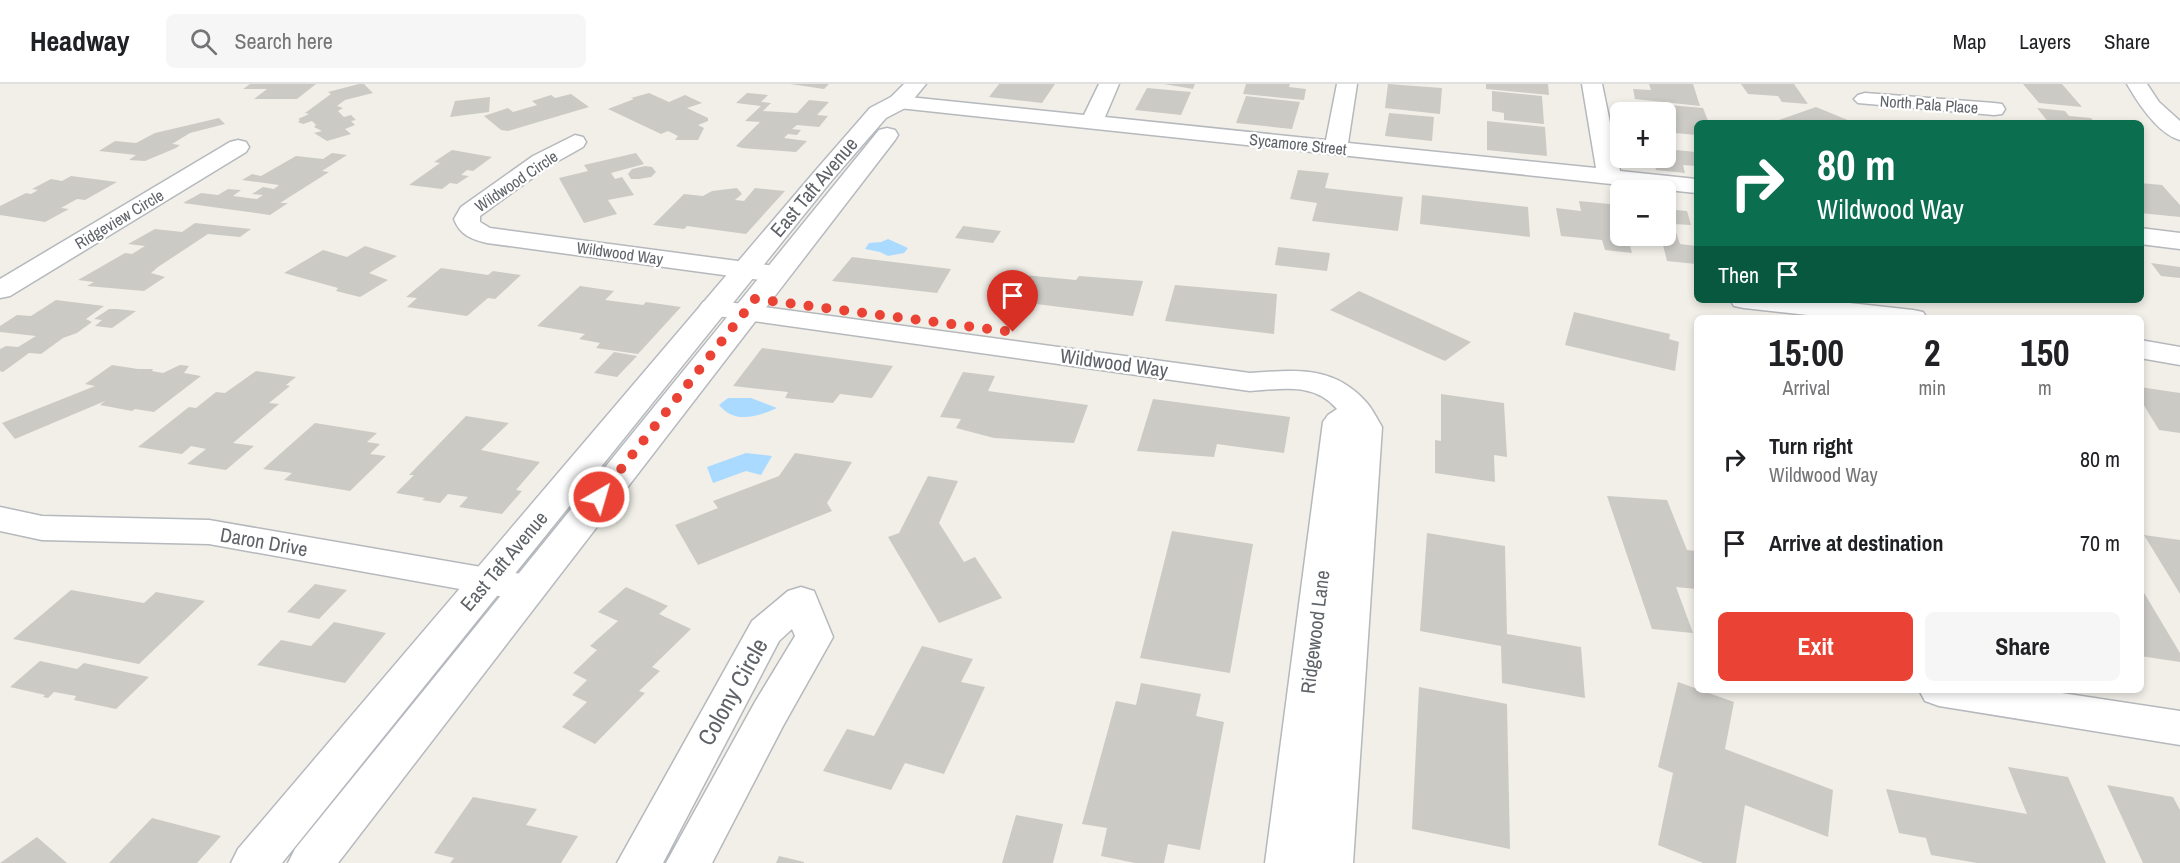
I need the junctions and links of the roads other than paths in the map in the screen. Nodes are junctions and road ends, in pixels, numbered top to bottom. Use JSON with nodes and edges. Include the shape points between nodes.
{"nodes":[{"id":1,"x":916,"y":84,"type":"edge"},
{"id":2,"x":1109,"y":84,"type":"edge"},
{"id":3,"x":1347,"y":84,"type":"edge"},
{"id":4,"x":1592,"y":84,"type":"edge"},
{"id":5,"x":1973,"y":84,"type":"edge"},
{"id":6,"x":2138,"y":84,"type":"edge"},
{"id":7,"x":1865,"y":99,"type":"dead end"},
{"id":8,"x":899,"y":102,"type":"junction"},
{"id":9,"x":1999,"y":116,"type":"edge"},
{"id":10,"x":1091,"y":123,"type":"junction"},
{"id":11,"x":2180,"y":132,"type":"edge"},
{"id":12,"x":575,"y":142,"type":"dead end"},
{"id":13,"x":238,"y":147,"type":"dead end"},
{"id":14,"x":1336,"y":148,"type":"junction"},
{"id":15,"x":1609,"y":176,"type":"junction"},
{"id":16,"x":1694,"y":186,"type":"edge"},
{"id":17,"x":468,"y":226,"type":"joint"},
{"id":18,"x":2144,"y":236,"type":"edge"},
{"id":19,"x":2180,"y":241,"type":"edge"},
{"id":20,"x":745,"y":270,"type":"junction"},
{"id":21,"x":775,"y":274,"type":"junction"},
{"id":22,"x":0,"y":290,"type":"edge"},
{"id":23,"x":1772,"y":303,"type":"edge"},
{"id":24,"x":734,"y":304,"type":"junction"},
{"id":25,"x":1885,"y":315,"type":"edge"},
{"id":26,"x":2144,"y":350,"type":"edge"},
{"id":27,"x":2180,"y":356,"type":"edge"},
{"id":28,"x":1347,"y":400,"type":"junction"},
{"id":29,"x":0,"y":519,"type":"edge"},
{"id":30,"x":487,"y":581,"type":"junction"},
{"id":31,"x":527,"y":588,"type":"junction"},
{"id":32,"x":1957,"y":693,"type":"edge"},
{"id":33,"x":2180,"y":728,"type":"edge"},
{"id":34,"x":673,"y":803,"type":"junction"},
{"id":35,"x":717,"y":812,"type":"junction"},
{"id":36,"x":254,"y":863,"type":"edge"},
{"id":37,"x":311,"y":863,"type":"edge"},
{"id":38,"x":640,"y":863,"type":"edge"},
{"id":39,"x":689,"y":863,"type":"edge"},
{"id":40,"x":1288,"y":863,"type":"edge"},
{"id":41,"x":1330,"y":863,"type":"edge"}],
"edges":[{"from":1,"to":8,"type":"street","name":"East Taft Avenue"},
{"from":2,"to":10,"type":"street"},
{"from":3,"to":14,"type":"street"},
{"from":4,"to":15,"type":"street"},
{"from":5,"to":9,"type":"street"},
{"from":6,"to":11,"type":"street","via":[[2151,105]]},
{"from":7,"to":9,"type":"street","name":"North Pala Place"},
{"from":8,"to":10,"type":"street","name":"Sycamore Street"},
{"from":8,"to":20,"type":"street","name":"East Taft Avenue","via":[[878,113]]},
{"from":8,"to":21,"type":"street","name":"East Taft Avenue","via":[[902,116]]},
{"from":10,"to":14,"type":"street","name":"Sycamore Street"},
{"from":12,"to":17,"type":"street","name":"Wildwood Circle","via":[[470,212]]},
{"from":13,"to":22,"type":"street","name":"Ridgeview Circle"},
{"from":14,"to":15,"type":"street","name":"Sycamore Street"},
{"from":15,"to":16,"type":"street","name":"Sycamore Street"},
{"from":17,"to":20,"type":"street","name":"Wildwood Way","via":[[487,235]]},
{"from":18,"to":19,"type":"street"},
{"from":20,"to":21,"type":"street","name":"Wildwood Way"},
{"from":20,"to":24,"type":"street","name":"East Taft Avenue"},
{"from":21,"to":24,"type":"street","name":"East Taft Avenue"},
{"from":23,"to":25,"type":"street"},
{"from":24,"to":28,"type":"street","name":"Wildwood Way","via":[[964,334],[1250,382],[1321,382]]},
{"from":24,"to":30,"type":"street","name":"East Taft Avenue"},
{"from":24,"to":31,"type":"street","name":"East Taft Avenue"},
{"from":26,"to":27,"type":"street"},
{"from":28,"to":40,"type":"street","name":"Ridgewood Lane","via":[[1339,422]]},
{"from":28,"to":41,"type":"street","name":"Ridgewood Lane","via":[[1366,427]]},
{"from":29,"to":30,"type":"street","name":"Daron Drive","via":[[42,528],[209,532]]},
{"from":30,"to":31,"type":"street","name":"Daron Drive"},
{"from":30,"to":36,"type":"street","name":"East Taft Avenue"},
{"from":31,"to":37,"type":"street","name":"East Taft Avenue"},
{"from":32,"to":33,"type":"street"},
{"from":34,"to":35,"type":"street"},
{"from":34,"to":35,"type":"street","name":"Colony Circle","via":[[765,631],[801,601],[814,637]]},
{"from":34,"to":38,"type":"street","name":"Colony Circle"},
{"from":35,"to":39,"type":"street","name":"Colony Circle"}]}
